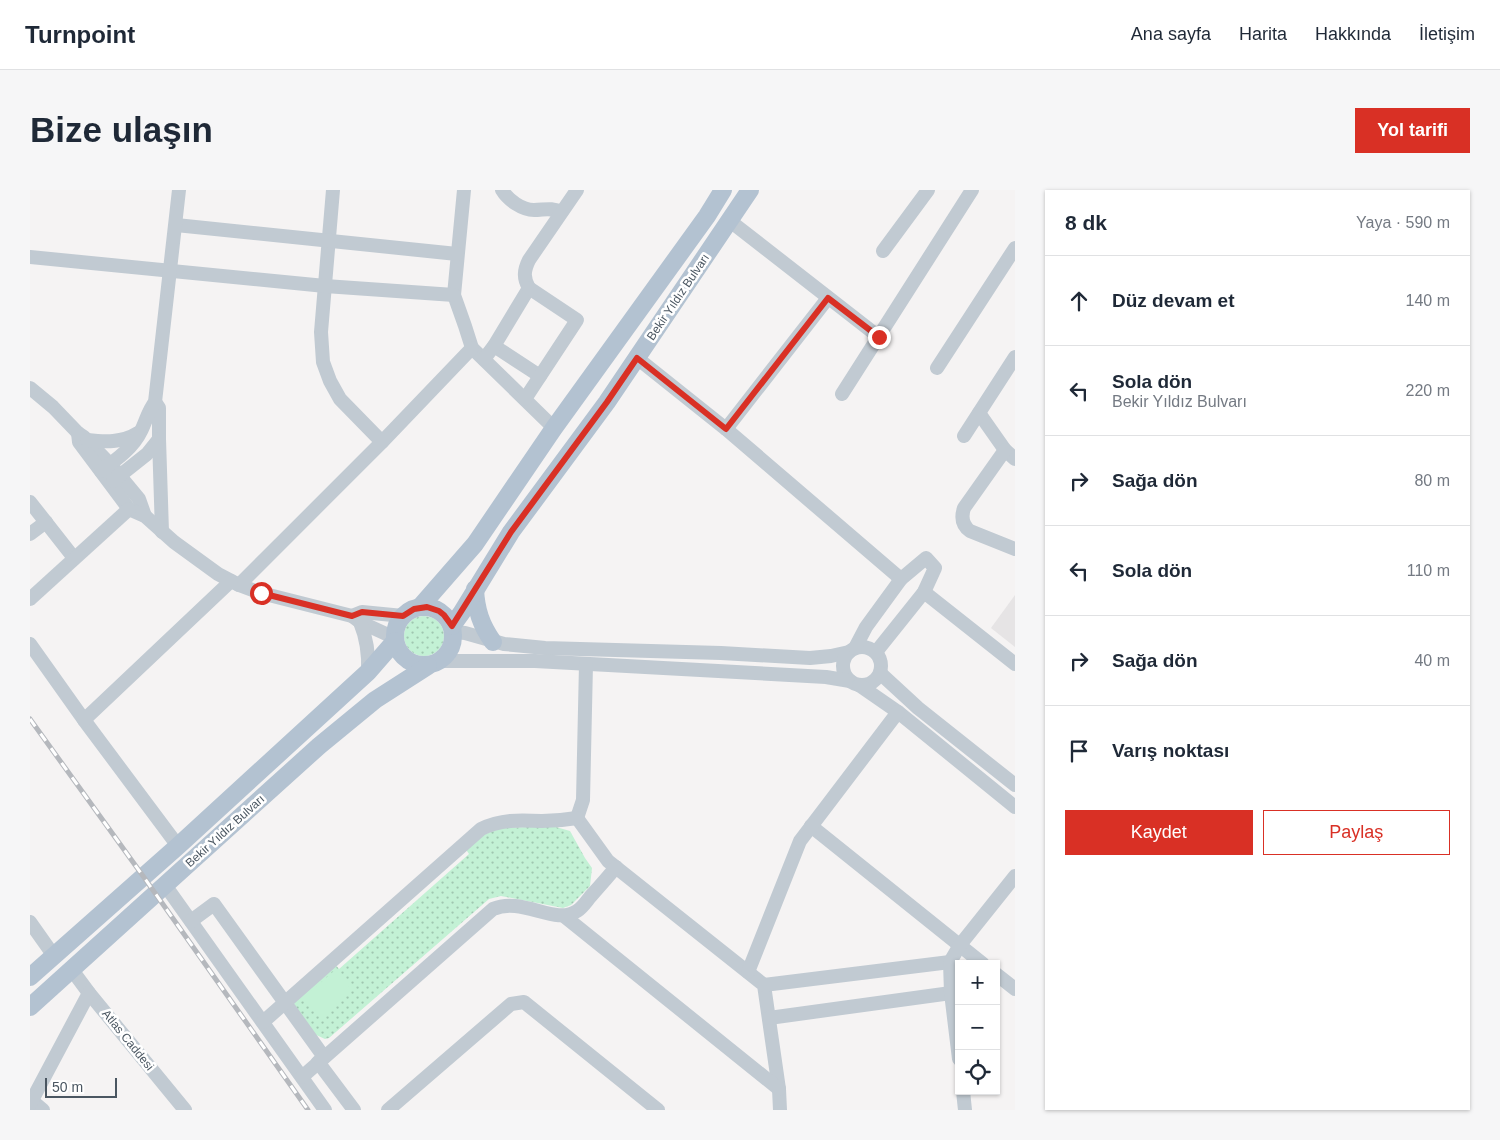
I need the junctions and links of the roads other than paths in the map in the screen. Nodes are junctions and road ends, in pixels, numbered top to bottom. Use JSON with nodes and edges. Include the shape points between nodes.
{"nodes":[{"id":1,"x":180,"y":190,"type":"edge"},
{"id":2,"x":333,"y":190,"type":"edge"},
{"id":3,"x":464,"y":190,"type":"edge"},
{"id":4,"x":502,"y":190,"type":"edge"},
{"id":5,"x":576,"y":190,"type":"edge"},
{"id":6,"x":723,"y":190,"type":"edge"},
{"id":7,"x":750,"y":190,"type":"edge"},
{"id":8,"x":928,"y":190,"type":"edge"},
{"id":9,"x":972,"y":190,"type":"edge"},
{"id":10,"x":561,"y":212,"type":"junction"},
{"id":11,"x":730,"y":221,"type":"junction"},
{"id":12,"x":176,"y":226,"type":"junction"},
{"id":13,"x":328,"y":241,"type":"junction"},
{"id":14,"x":1015,"y":248,"type":"edge"},
{"id":15,"x":884,"y":252,"type":"dead end"},
{"id":16,"x":457,"y":254,"type":"junction"},
{"id":17,"x":30,"y":257,"type":"edge"},
{"id":18,"x":171,"y":271,"type":"junction"},
{"id":19,"x":325,"y":286,"type":"junction"},
{"id":20,"x":529,"y":288,"type":"junction"},
{"id":21,"x":454,"y":295,"type":"junction"},
{"id":22,"x":828,"y":298,"type":"junction"},
{"id":23,"x":879,"y":337,"type":"junction"},
{"id":24,"x":494,"y":346,"type":"junction"},
{"id":25,"x":472,"y":348,"type":"junction"},
{"id":26,"x":1015,"y":357,"type":"edge"},
{"id":27,"x":637,"y":358,"type":"junction"},
{"id":28,"x":484,"y":359,"type":"junction"},
{"id":29,"x":937,"y":368,"type":"dead end"},
{"id":30,"x":540,"y":376,"type":"junction"},
{"id":31,"x":30,"y":388,"type":"edge"},
{"id":32,"x":842,"y":394,"type":"dead end"},
{"id":33,"x":525,"y":399,"type":"junction"},
{"id":34,"x":155,"y":402,"type":"junction"},
{"id":35,"x":979,"y":414,"type":"junction"},
{"id":36,"x":554,"y":428,"type":"junction"},
{"id":37,"x":726,"y":429,"type":"junction"},
{"id":38,"x":141,"y":432,"type":"junction"},
{"id":39,"x":964,"y":436,"type":"dead end"},
{"id":40,"x":82,"y":437,"type":"junction"},
{"id":41,"x":159,"y":439,"type":"junction"},
{"id":42,"x":382,"y":442,"type":"junction"},
{"id":43,"x":1010,"y":454,"type":"edge"},
{"id":44,"x":105,"y":468,"type":"junction"},
{"id":45,"x":115,"y":480,"type":"junction"},
{"id":46,"x":30,"y":502,"type":"edge"},
{"id":47,"x":129,"y":509,"type":"junction"},
{"id":48,"x":145,"y":516,"type":"junction"},
{"id":49,"x":46,"y":522,"type":"junction"},
{"id":50,"x":162,"y":532,"type":"junction"},
{"id":51,"x":30,"y":534,"type":"edge"},
{"id":52,"x":1015,"y":549,"type":"edge"},
{"id":53,"x":74,"y":558,"type":"junction"},
{"id":54,"x":901,"y":579,"type":"junction"},
{"id":55,"x":235,"y":583,"type":"junction"},
{"id":56,"x":475,"y":588,"type":"junction"},
{"id":57,"x":924,"y":592,"type":"junction"},
{"id":58,"x":30,"y":599,"type":"edge"},
{"id":59,"x":420,"y":607,"type":"junction"},
{"id":60,"x":403,"y":616,"type":"junction"},
{"id":61,"x":356,"y":619,"type":"junction"},
{"id":62,"x":453,"y":629,"type":"junction"},
{"id":63,"x":395,"y":639,"type":"junction"},
{"id":64,"x":493,"y":642,"type":"junction"},
{"id":65,"x":30,"y":644,"type":"edge"},
{"id":66,"x":852,"y":650,"type":"junction"},
{"id":67,"x":876,"y":652,"type":"junction"},
{"id":68,"x":434,"y":663,"type":"junction"},
{"id":69,"x":586,"y":664,"type":"junction"},
{"id":70,"x":1015,"y":664,"type":"edge"},
{"id":71,"x":368,"y":672,"type":"junction"},
{"id":72,"x":880,"y":673,"type":"junction"},
{"id":73,"x":855,"y":683,"type":"junction"},
{"id":74,"x":898,"y":712,"type":"junction"},
{"id":75,"x":84,"y":720,"type":"junction"},
{"id":76,"x":1015,"y":785,"type":"edge"},
{"id":77,"x":1015,"y":807,"type":"edge"},
{"id":78,"x":577,"y":818,"type":"junction"},
{"id":79,"x":812,"y":826,"type":"junction"},
{"id":80,"x":178,"y":846,"type":"junction"},
{"id":81,"x":616,"y":868,"type":"junction"},
{"id":82,"x":1015,"y":876,"type":"edge"},
{"id":83,"x":165,"y":885,"type":"junction"},
{"id":84,"x":564,"y":916,"type":"junction"},
{"id":85,"x":191,"y":921,"type":"junction"},
{"id":86,"x":30,"y":922,"type":"edge"},
{"id":87,"x":960,"y":945,"type":"junction"},
{"id":88,"x":54,"y":956,"type":"junction"},
{"id":89,"x":978,"y":960,"type":"edge"},
{"id":90,"x":950,"y":962,"type":"junction"},
{"id":91,"x":72,"y":970,"type":"junction"},
{"id":92,"x":748,"y":972,"type":"junction"},
{"id":93,"x":30,"y":977,"type":"edge"},
{"id":94,"x":1000,"y":977,"type":"edge"},
{"id":95,"x":764,"y":985,"type":"junction"},
{"id":96,"x":1015,"y":989,"type":"edge"},
{"id":97,"x":89,"y":993,"type":"junction"},
{"id":98,"x":951,"y":993,"type":"junction"},
{"id":99,"x":285,"y":1002,"type":"junction"},
{"id":100,"x":30,"y":1007,"type":"edge"},
{"id":101,"x":769,"y":1018,"type":"junction"},
{"id":102,"x":263,"y":1022,"type":"junction"},
{"id":103,"x":958,"y":1050,"type":"edge"},
{"id":104,"x":321,"y":1060,"type":"junction"},
{"id":105,"x":302,"y":1077,"type":"junction"},
{"id":106,"x":779,"y":1089,"type":"junction"},
{"id":107,"x":963,"y":1095,"type":"edge"},
{"id":108,"x":31,"y":1101,"type":"edge"},
{"id":109,"x":43,"y":1110,"type":"edge"},
{"id":110,"x":185,"y":1110,"type":"edge"},
{"id":111,"x":325,"y":1110,"type":"edge"},
{"id":112,"x":354,"y":1110,"type":"edge"},
{"id":113,"x":388,"y":1110,"type":"edge"},
{"id":114,"x":658,"y":1110,"type":"edge"},
{"id":115,"x":780,"y":1110,"type":"edge"},
{"id":116,"x":965,"y":1110,"type":"edge"}],
"edges":[{"from":1,"to":12,"type":"street"},
{"from":2,"to":13,"type":"street"},
{"from":3,"to":16,"type":"street"},
{"from":4,"to":10,"type":"street","via":[[524,208],[551,208]]},
{"from":5,"to":10,"type":"street"},
{"from":6,"to":36,"type":"main road","name":"Bekir Yıldız Bulvarı"},
{"from":7,"to":11,"type":"main road","name":"Bekir Yıldız Bulvarı"},
{"from":8,"to":15,"type":"street"},
{"from":9,"to":23,"type":"street"},
{"from":10,"to":20,"type":"street","via":[[525,267]]},
{"from":11,"to":22,"type":"street"},
{"from":11,"to":27,"type":"main road","name":"Bekir Yıldız Bulvarı"},
{"from":12,"to":13,"type":"street"},
{"from":12,"to":18,"type":"street"},
{"from":13,"to":16,"type":"street"},
{"from":13,"to":19,"type":"street"},
{"from":14,"to":29,"type":"street"},
{"from":16,"to":21,"type":"street"},
{"from":17,"to":18,"type":"street"},
{"from":18,"to":19,"type":"street"},
{"from":18,"to":34,"type":"street"},
{"from":19,"to":21,"type":"street"},
{"from":19,"to":42,"type":"street","via":[[321,342],[326,372],[340,399]]},
{"from":20,"to":24,"type":"street"},
{"from":20,"to":30,"type":"street","via":[[577,320]]},
{"from":21,"to":25,"type":"street"},
{"from":22,"to":23,"type":"street"},
{"from":22,"to":37,"type":"street"},
{"from":23,"to":32,"type":"street"},
{"from":24,"to":28,"type":"street"},
{"from":24,"to":30,"type":"street"},
{"from":25,"to":28,"type":"street"},
{"from":25,"to":42,"type":"street"},
{"from":26,"to":35,"type":"street"},
{"from":27,"to":37,"type":"street"},
{"from":27,"to":56,"type":"main road","name":"Bekir Yıldız Bulvarı","via":[[511,532]]},
{"from":28,"to":33,"type":"street"},
{"from":30,"to":33,"type":"street"},
{"from":31,"to":40,"type":"street"},
{"from":33,"to":36,"type":"street"},
{"from":34,"to":38,"type":"street"},
{"from":34,"to":41,"type":"street","via":[[159,408]]},
{"from":35,"to":39,"type":"street"},
{"from":35,"to":43,"type":"street"},
{"from":36,"to":59,"type":"main road","name":"Bekir Yıldız Bulvarı","via":[[480,537]]},
{"from":37,"to":54,"type":"street"},
{"from":38,"to":40,"type":"street","via":[[118,441]]},
{"from":38,"to":44,"type":"street","via":[[130,448]]},
{"from":40,"to":44,"type":"street","via":[[79,442]]},
{"from":41,"to":45,"type":"street","via":[[147,454]]},
{"from":41,"to":50,"type":"street"},
{"from":42,"to":55,"type":"street"},
{"from":43,"to":52,"type":"street","via":[[964,508],[962,517],[970,531]]},
{"from":44,"to":45,"type":"street"},
{"from":45,"to":47,"type":"street"},
{"from":45,"to":48,"type":"street","via":[[139,499]]},
{"from":46,"to":49,"type":"street"},
{"from":47,"to":48,"type":"street"},
{"from":47,"to":53,"type":"street"},
{"from":48,"to":50,"type":"street"},
{"from":49,"to":51,"type":"street"},
{"from":49,"to":53,"type":"street"},
{"from":50,"to":55,"type":"street","via":[[197,560]]},
{"from":53,"to":58,"type":"street"},
{"from":54,"to":57,"type":"street","via":[[926,558],[935,568]]},
{"from":54,"to":66,"type":"street"},
{"from":55,"to":61,"type":"street"},
{"from":55,"to":75,"type":"street"},
{"from":56,"to":62,"type":"main road","name":"Bekir Yıldız Bulvarı"},
{"from":56,"to":64,"type":"main road","via":[[479,616]]},
{"from":57,"to":67,"type":"street"},
{"from":57,"to":70,"type":"street"},
{"from":59,"to":60,"type":"main road"},
{"from":59,"to":62,"type":"main road","via":[[439,611]]},
{"from":60,"to":61,"type":"street","via":[[362,612]]},
{"from":60,"to":63,"type":"main road","via":[[396,627]]},
{"from":61,"to":63,"type":"street"},
{"from":61,"to":71,"type":"street","via":[[367,644]]},
{"from":62,"to":64,"type":"street"},
{"from":62,"to":68,"type":"main road","via":[[450,651]]},
{"from":63,"to":68,"type":"main road","via":[[404,658],[415,664]]},
{"from":63,"to":71,"type":"main road","name":"Bekir Yıldız Bulvarı"},
{"from":64,"to":66,"type":"street","via":[[545,648],[810,658]]},
{"from":65,"to":75,"type":"street"},
{"from":66,"to":67,"type":"street","via":[[861,646]]},
{"from":66,"to":73,"type":"street","via":[[843,667],[846,676]]},
{"from":67,"to":72,"type":"street","via":[[882,664]]},
{"from":68,"to":69,"type":"street","via":[[508,660]]},
{"from":68,"to":83,"type":"main road","name":"Bekir Yıldız Bulvarı","via":[[375,700],[319,746]]},
{"from":69,"to":73,"type":"street","via":[[826,677]]},
{"from":69,"to":78,"type":"street","via":[[583,800]]},
{"from":71,"to":80,"type":"main road","name":"Bekir Yıldız Bulvarı"},
{"from":72,"to":73,"type":"street","via":[[872,683]]},
{"from":72,"to":76,"type":"street","via":[[918,708]]},
{"from":73,"to":74,"type":"street"},
{"from":74,"to":77,"type":"street"},
{"from":74,"to":79,"type":"street"},
{"from":75,"to":80,"type":"street"},
{"from":78,"to":81,"type":"street"},
{"from":78,"to":99,"type":"street","via":[[507,820],[481,830]]},
{"from":79,"to":87,"type":"street"},
{"from":79,"to":92,"type":"street","via":[[800,841]]},
{"from":80,"to":88,"type":"main road","name":"Bekir Yıldız Bulvarı"},
{"from":81,"to":84,"type":"street","via":[[580,909]]},
{"from":81,"to":92,"type":"street"},
{"from":82,"to":87,"type":"street"},
{"from":83,"to":85,"type":"street"},
{"from":83,"to":91,"type":"main road","name":"Bekir Yıldız Bulvarı"},
{"from":84,"to":104,"type":"street","via":[[511,905],[493,909]]},
{"from":84,"to":106,"type":"street"},
{"from":85,"to":99,"type":"street","via":[[214,904]]},
{"from":85,"to":102,"type":"street"},
{"from":86,"to":88,"type":"street"},
{"from":87,"to":89,"type":"street"},
{"from":87,"to":90,"type":"street"},
{"from":88,"to":93,"type":"main road","name":"Bekir Yıldız Bulvarı"},
{"from":90,"to":95,"type":"street"},
{"from":90,"to":98,"type":"street"},
{"from":91,"to":97,"type":"street","name":"Atlas Caddesi"},
{"from":91,"to":100,"type":"main road","name":"Bekir Yıldız Bulvarı"},
{"from":92,"to":95,"type":"street"},
{"from":94,"to":96,"type":"street"},
{"from":95,"to":101,"type":"street"},
{"from":97,"to":108,"type":"street"},
{"from":97,"to":110,"type":"street","name":"Atlas Caddesi"},
{"from":98,"to":101,"type":"street"},
{"from":98,"to":103,"type":"street"},
{"from":99,"to":102,"type":"street"},
{"from":99,"to":104,"type":"street"},
{"from":101,"to":106,"type":"street"},
{"from":102,"to":105,"type":"street"},
{"from":104,"to":105,"type":"street"},
{"from":104,"to":112,"type":"street"},
{"from":105,"to":111,"type":"street"},
{"from":106,"to":115,"type":"street"},
{"from":107,"to":116,"type":"street"},
{"from":108,"to":109,"type":"street"},
{"from":113,"to":114,"type":"street","via":[[511,1004],[524,1002]]}]}
